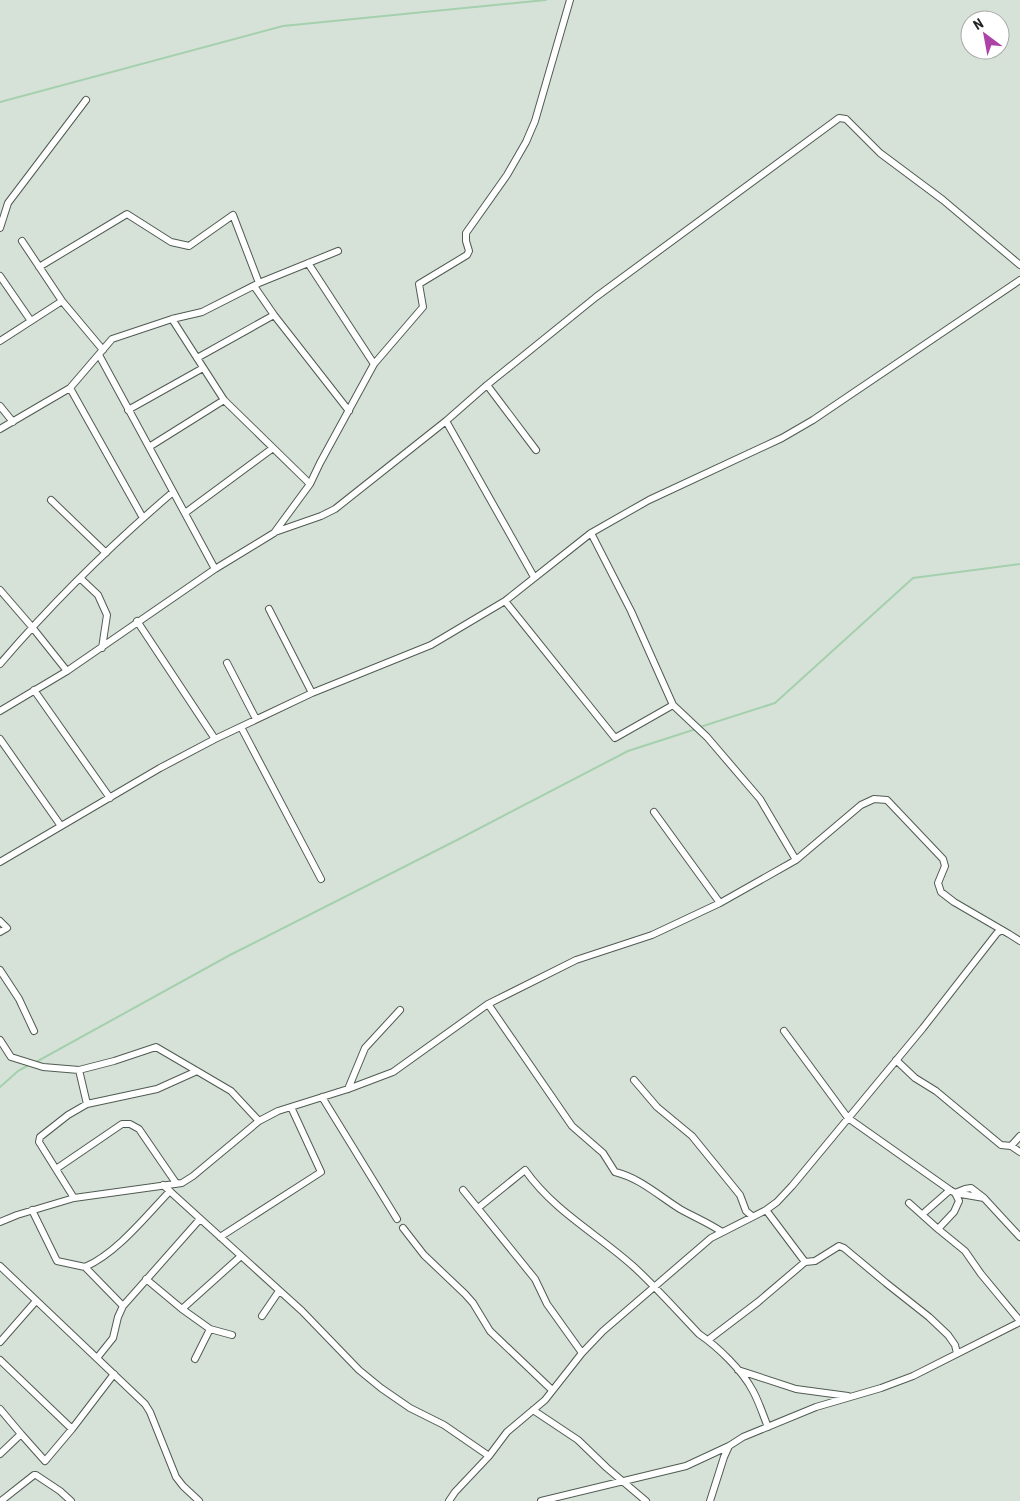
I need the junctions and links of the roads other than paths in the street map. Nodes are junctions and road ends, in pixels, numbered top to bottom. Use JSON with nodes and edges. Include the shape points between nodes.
{"nodes":[{"id":1,"x":570,"y":0,"type":"edge"},
{"id":2,"x":86,"y":100,"type":"dead end"},
{"id":3,"x":0,"y":228,"type":"edge"},
{"id":4,"x":22,"y":241,"type":"dead end"},
{"id":5,"x":338,"y":251,"type":"dead end"},
{"id":6,"x":308,"y":264,"type":"junction"},
{"id":7,"x":1020,"y":265,"type":"edge"},
{"id":8,"x":40,"y":267,"type":"junction"},
{"id":9,"x":0,"y":276,"type":"edge"},
{"id":10,"x":1020,"y":280,"type":"edge"},
{"id":11,"x":256,"y":284,"type":"junction"},
{"id":12,"x":62,"y":300,"type":"junction"},
{"id":13,"x":274,"y":315,"type":"junction"},
{"id":14,"x":172,"y":319,"type":"junction"},
{"id":15,"x":31,"y":321,"type":"junction"},
{"id":16,"x":0,"y":340,"type":"edge"},
{"id":17,"x":101,"y":353,"type":"junction"},
{"id":18,"x":197,"y":358,"type":"junction"},
{"id":19,"x":374,"y":364,"type":"junction"},
{"id":20,"x":203,"y":368,"type":"junction"},
{"id":21,"x":487,"y":385,"type":"junction"},
{"id":22,"x":70,"y":388,"type":"junction"},
{"id":23,"x":224,"y":400,"type":"junction"},
{"id":24,"x":0,"y":406,"type":"edge"},
{"id":25,"x":128,"y":410,"type":"junction"},
{"id":26,"x":349,"y":411,"type":"junction"},
{"id":27,"x":446,"y":421,"type":"junction"},
{"id":28,"x":13,"y":422,"type":"junction"},
{"id":29,"x":0,"y":429,"type":"edge"},
{"id":30,"x":149,"y":447,"type":"junction"},
{"id":31,"x":273,"y":448,"type":"junction"},
{"id":32,"x":536,"y":450,"type":"dead end"},
{"id":33,"x":310,"y":484,"type":"junction"},
{"id":34,"x":173,"y":492,"type":"junction"},
{"id":35,"x":51,"y":500,"type":"dead end"},
{"id":36,"x":185,"y":514,"type":"junction"},
{"id":37,"x":143,"y":518,"type":"junction"},
{"id":38,"x":274,"y":533,"type":"junction"},
{"id":39,"x":591,"y":533,"type":"junction"},
{"id":40,"x":106,"y":553,"type":"junction"},
{"id":41,"x":214,"y":569,"type":"junction"},
{"id":42,"x":534,"y":577,"type":"junction"},
{"id":43,"x":80,"y":578,"type":"junction"},
{"id":44,"x":0,"y":590,"type":"edge"},
{"id":45,"x":505,"y":601,"type":"junction"},
{"id":46,"x":268,"y":609,"type":"dead end"},
{"id":47,"x":137,"y":621,"type":"junction"},
{"id":48,"x":32,"y":626,"type":"junction"},
{"id":49,"x":102,"y":648,"type":"junction"},
{"id":50,"x":227,"y":663,"type":"dead end"},
{"id":51,"x":0,"y":664,"type":"edge"},
{"id":52,"x":67,"y":671,"type":"junction"},
{"id":53,"x":34,"y":690,"type":"junction"},
{"id":54,"x":312,"y":693,"type":"junction"},
{"id":55,"x":673,"y":704,"type":"junction"},
{"id":56,"x":0,"y":711,"type":"edge"},
{"id":57,"x":256,"y":719,"type":"junction"},
{"id":58,"x":241,"y":727,"type":"junction"},
{"id":59,"x":0,"y":739,"type":"edge"},
{"id":60,"x":215,"y":739,"type":"junction"},
{"id":61,"x":110,"y":798,"type":"junction"},
{"id":62,"x":654,"y":812,"type":"dead end"},
{"id":63,"x":61,"y":826,"type":"junction"},
{"id":64,"x":796,"y":860,"type":"junction"},
{"id":65,"x":0,"y":862,"type":"edge"},
{"id":66,"x":321,"y":878,"type":"dead end"},
{"id":67,"x":720,"y":902,"type":"junction"},
{"id":68,"x":0,"y":921,"type":"edge"},
{"id":69,"x":1002,"y":930,"type":"junction"},
{"id":70,"x":0,"y":932,"type":"edge"},
{"id":71,"x":1020,"y":942,"type":"edge"},
{"id":72,"x":0,"y":970,"type":"edge"},
{"id":73,"x":488,"y":1004,"type":"junction"},
{"id":74,"x":400,"y":1010,"type":"dead end"},
{"id":75,"x":34,"y":1031,"type":"dead end"},
{"id":76,"x":784,"y":1031,"type":"dead end"},
{"id":77,"x":0,"y":1040,"type":"edge"},
{"id":78,"x":2,"y":1049,"type":"edge"},
{"id":79,"x":896,"y":1060,"type":"junction"},
{"id":80,"x":79,"y":1070,"type":"junction"},
{"id":81,"x":197,"y":1071,"type":"junction"},
{"id":82,"x":634,"y":1080,"type":"dead end"},
{"id":83,"x":348,"y":1088,"type":"junction"},
{"id":84,"x":322,"y":1097,"type":"junction"},
{"id":85,"x":87,"y":1104,"type":"junction"},
{"id":86,"x":291,"y":1107,"type":"junction"},
{"id":87,"x":848,"y":1118,"type":"junction"},
{"id":88,"x":259,"y":1121,"type":"junction"},
{"id":89,"x":1020,"y":1136,"type":"edge"},
{"id":90,"x":1011,"y":1146,"type":"junction"},
{"id":91,"x":1020,"y":1152,"type":"edge"},
{"id":92,"x":56,"y":1169,"type":"junction"},
{"id":93,"x":176,"y":1183,"type":"junction"},
{"id":94,"x":163,"y":1185,"type":"junction"},
{"id":95,"x":463,"y":1190,"type":"dead end"},
{"id":96,"x":170,"y":1191,"type":"junction"},
{"id":97,"x":953,"y":1191,"type":"junction"},
{"id":98,"x":74,"y":1198,"type":"junction"},
{"id":99,"x":909,"y":1203,"type":"dead end"},
{"id":100,"x":478,"y":1208,"type":"junction"},
{"id":101,"x":32,"y":1210,"type":"junction"},
{"id":102,"x":766,"y":1210,"type":"junction"},
{"id":103,"x":925,"y":1212,"type":"dead end"},
{"id":104,"x":752,"y":1216,"type":"junction"},
{"id":105,"x":200,"y":1219,"type":"junction"},
{"id":106,"x":397,"y":1219,"type":"dead end"},
{"id":107,"x":0,"y":1222,"type":"edge"},
{"id":108,"x":403,"y":1228,"type":"dead end"},
{"id":109,"x":938,"y":1229,"type":"junction"},
{"id":110,"x":722,"y":1232,"type":"junction"},
{"id":111,"x":220,"y":1237,"type":"junction"},
{"id":112,"x":1020,"y":1237,"type":"edge"},
{"id":113,"x":241,"y":1256,"type":"junction"},
{"id":114,"x":805,"y":1262,"type":"junction"},
{"id":115,"x":0,"y":1266,"type":"edge"},
{"id":116,"x":85,"y":1266,"type":"junction"},
{"id":117,"x":146,"y":1279,"type":"junction"},
{"id":118,"x":654,"y":1287,"type":"junction"},
{"id":119,"x":279,"y":1291,"type":"junction"},
{"id":120,"x":36,"y":1301,"type":"junction"},
{"id":121,"x":124,"y":1306,"type":"junction"},
{"id":122,"x":182,"y":1309,"type":"junction"},
{"id":123,"x":262,"y":1316,"type":"dead end"},
{"id":124,"x":1020,"y":1321,"type":"edge"},
{"id":125,"x":210,"y":1329,"type":"junction"},
{"id":126,"x":232,"y":1335,"type":"dead end"},
{"id":127,"x":708,"y":1340,"type":"junction"},
{"id":128,"x":0,"y":1342,"type":"edge"},
{"id":129,"x":582,"y":1353,"type":"junction"},
{"id":130,"x":957,"y":1353,"type":"junction"},
{"id":131,"x":97,"y":1358,"type":"junction"},
{"id":132,"x":196,"y":1359,"type":"dead end"},
{"id":133,"x":0,"y":1360,"type":"edge"},
{"id":134,"x":738,"y":1370,"type":"junction"},
{"id":135,"x":114,"y":1374,"type":"junction"},
{"id":136,"x":552,"y":1390,"type":"junction"},
{"id":137,"x":854,"y":1397,"type":"junction"},
{"id":138,"x":0,"y":1408,"type":"edge"},
{"id":139,"x":533,"y":1410,"type":"junction"},
{"id":140,"x":768,"y":1427,"type":"junction"},
{"id":141,"x":72,"y":1429,"type":"junction"},
{"id":142,"x":21,"y":1434,"type":"junction"},
{"id":143,"x":729,"y":1446,"type":"junction"},
{"id":144,"x":0,"y":1454,"type":"edge"},
{"id":145,"x":489,"y":1456,"type":"junction"},
{"id":146,"x":623,"y":1482,"type":"junction"},
{"id":147,"x":194,"y":1500,"type":"edge"},
{"id":148,"x":641,"y":1500,"type":"edge"},
{"id":149,"x":1,"y":1501,"type":"edge"},
{"id":150,"x":71,"y":1501,"type":"edge"},
{"id":151,"x":449,"y":1501,"type":"edge"},
{"id":152,"x":542,"y":1501,"type":"edge"},
{"id":153,"x":710,"y":1501,"type":"edge"}],
"edges":[{"from":1,"to":19,"type":"street","via":[[535,122],[507,175],[466,233],[467,255],[419,284],[424,307]]},
{"from":2,"to":3,"type":"street","via":[[8,203]]},
{"from":4,"to":8,"type":"street"},
{"from":5,"to":6,"type":"street"},
{"from":6,"to":11,"type":"street"},
{"from":6,"to":19,"type":"street"},
{"from":7,"to":21,"type":"street","via":[[943,200],[880,153],[846,119],[839,118],[596,297]]},
{"from":8,"to":11,"type":"street","via":[[127,214],[171,242],[189,246],[233,215]]},
{"from":8,"to":12,"type":"street"},
{"from":9,"to":15,"type":"street"},
{"from":10,"to":39,"type":"street","via":[[813,420],[782,438],[649,500]]},
{"from":11,"to":13,"type":"street"},
{"from":11,"to":14,"type":"street","via":[[202,312]]},
{"from":12,"to":15,"type":"street"},
{"from":12,"to":17,"type":"street"},
{"from":13,"to":18,"type":"street"},
{"from":13,"to":26,"type":"street"},
{"from":14,"to":17,"type":"street","via":[[112,339]]},
{"from":14,"to":18,"type":"street"},
{"from":15,"to":16,"type":"street"},
{"from":17,"to":22,"type":"street"},
{"from":17,"to":25,"type":"street"},
{"from":18,"to":20,"type":"street"},
{"from":19,"to":26,"type":"street"},
{"from":20,"to":23,"type":"street"},
{"from":20,"to":25,"type":"street"},
{"from":21,"to":27,"type":"street"},
{"from":21,"to":32,"type":"street"},
{"from":22,"to":28,"type":"street"},
{"from":22,"to":37,"type":"street"},
{"from":23,"to":30,"type":"street"},
{"from":23,"to":31,"type":"street"},
{"from":24,"to":28,"type":"street"},
{"from":25,"to":30,"type":"street"},
{"from":26,"to":33,"type":"street"},
{"from":27,"to":38,"type":"street","via":[[335,509]]},
{"from":27,"to":42,"type":"street"},
{"from":28,"to":29,"type":"street"},
{"from":30,"to":34,"type":"street"},
{"from":31,"to":33,"type":"street"},
{"from":31,"to":36,"type":"street"},
{"from":33,"to":38,"type":"street"},
{"from":34,"to":36,"type":"street"},
{"from":34,"to":37,"type":"street"},
{"from":35,"to":40,"type":"street"},
{"from":36,"to":41,"type":"street"},
{"from":37,"to":40,"type":"street"},
{"from":38,"to":41,"type":"street"},
{"from":39,"to":42,"type":"street"},
{"from":39,"to":55,"type":"street"},
{"from":40,"to":43,"type":"street"},
{"from":41,"to":47,"type":"street"},
{"from":42,"to":45,"type":"street"},
{"from":43,"to":48,"type":"street"},
{"from":43,"to":49,"type":"street","via":[[98,595],[107,615]]},
{"from":44,"to":48,"type":"street"},
{"from":45,"to":54,"type":"street","via":[[431,645]]},
{"from":45,"to":55,"type":"street","via":[[615,738]]},
{"from":46,"to":54,"type":"street"},
{"from":47,"to":49,"type":"street"},
{"from":47,"to":60,"type":"street"},
{"from":48,"to":51,"type":"street"},
{"from":48,"to":52,"type":"street"},
{"from":49,"to":52,"type":"street"},
{"from":50,"to":57,"type":"street"},
{"from":52,"to":53,"type":"street"},
{"from":53,"to":56,"type":"street"},
{"from":53,"to":61,"type":"street"},
{"from":54,"to":57,"type":"street"},
{"from":55,"to":64,"type":"street","via":[[707,737],[760,799]]},
{"from":57,"to":58,"type":"street"},
{"from":58,"to":60,"type":"street"},
{"from":58,"to":66,"type":"street"},
{"from":59,"to":63,"type":"street"},
{"from":60,"to":61,"type":"street"},
{"from":61,"to":63,"type":"street"},
{"from":62,"to":67,"type":"street"},
{"from":63,"to":65,"type":"street"},
{"from":64,"to":67,"type":"street"},
{"from":64,"to":69,"type":"street","via":[[861,805],[874,799],[887,800],[943,858],[944,866],[938,883],[941,892]]},
{"from":67,"to":73,"type":"street","via":[[652,935],[576,960]]},
{"from":68,"to":70,"type":"street","via":[[7,928]]},
{"from":69,"to":71,"type":"street"},
{"from":69,"to":79,"type":"street"},
{"from":72,"to":75,"type":"street"},
{"from":73,"to":83,"type":"street","via":[[393,1072]]},
{"from":73,"to":110,"type":"street","via":[[572,1126],[603,1153],[615,1172],[628,1175]]},
{"from":74,"to":83,"type":"street","via":[[365,1048]]},
{"from":76,"to":87,"type":"street"},
{"from":77,"to":78,"type":"street"},
{"from":78,"to":80,"type":"street","via":[[24,1062]]},
{"from":79,"to":87,"type":"street"},
{"from":79,"to":90,"type":"street","via":[[914,1078],[1001,1145]]},
{"from":80,"to":81,"type":"street","via":[[156,1047]]},
{"from":80,"to":85,"type":"street"},
{"from":81,"to":85,"type":"street","via":[[157,1089]]},
{"from":81,"to":88,"type":"street","via":[[231,1091]]},
{"from":82,"to":104,"type":"street","via":[[657,1107],[692,1136],[740,1195],[746,1211]]},
{"from":83,"to":84,"type":"street"},
{"from":84,"to":86,"type":"street"},
{"from":84,"to":106,"type":"street"},
{"from":85,"to":92,"type":"street","via":[[40,1137]]},
{"from":86,"to":88,"type":"street"},
{"from":86,"to":111,"type":"street","via":[[321,1172]]},
{"from":87,"to":97,"type":"street"},
{"from":87,"to":102,"type":"street","via":[[792,1186]]},
{"from":88,"to":93,"type":"street","via":[[193,1176]]},
{"from":89,"to":90,"type":"street"},
{"from":90,"to":91,"type":"street"},
{"from":92,"to":93,"type":"street","via":[[122,1124],[130,1124],[139,1129]]},
{"from":92,"to":98,"type":"street"},
{"from":93,"to":94,"type":"street"},
{"from":94,"to":96,"type":"street"},
{"from":94,"to":98,"type":"street"},
{"from":95,"to":100,"type":"street"},
{"from":96,"to":105,"type":"street"},
{"from":96,"to":116,"type":"street","via":[[118,1244],[98,1261]]},
{"from":97,"to":103,"type":"street"},
{"from":97,"to":109,"type":"street","via":[[959,1201],[954,1212]]},
{"from":97,"to":112,"type":"street","via":[[984,1198]]},
{"from":98,"to":101,"type":"street"},
{"from":99,"to":109,"type":"street"},
{"from":100,"to":118,"type":"street","via":[[524,1170],[570,1218],[632,1265]]},
{"from":100,"to":129,"type":"street","via":[[535,1279],[547,1304]]},
{"from":101,"to":107,"type":"street"},
{"from":101,"to":116,"type":"street","via":[[57,1261]]},
{"from":102,"to":104,"type":"street"},
{"from":102,"to":114,"type":"street"},
{"from":104,"to":110,"type":"street"},
{"from":105,"to":111,"type":"street"},
{"from":105,"to":117,"type":"street"},
{"from":108,"to":136,"type":"street","via":[[424,1255],[473,1302],[490,1331]]},
{"from":109,"to":124,"type":"street","via":[[965,1251]]},
{"from":110,"to":118,"type":"street"},
{"from":111,"to":113,"type":"street"},
{"from":113,"to":119,"type":"street"},
{"from":113,"to":122,"type":"street"},
{"from":114,"to":127,"type":"street"},
{"from":114,"to":130,"type":"street","via":[[815,1261],[839,1246],[844,1248],[929,1317],[955,1345]]},
{"from":115,"to":120,"type":"street"},
{"from":116,"to":121,"type":"street"},
{"from":117,"to":121,"type":"street"},
{"from":117,"to":122,"type":"street"},
{"from":118,"to":127,"type":"street"},
{"from":118,"to":129,"type":"street"},
{"from":119,"to":123,"type":"street"},
{"from":119,"to":145,"type":"street","via":[[381,1388]]},
{"from":120,"to":128,"type":"street"},
{"from":120,"to":131,"type":"street"},
{"from":121,"to":131,"type":"street","via":[[113,1338]]},
{"from":122,"to":125,"type":"street"},
{"from":124,"to":130,"type":"street"},
{"from":125,"to":126,"type":"street"},
{"from":125,"to":132,"type":"street"},
{"from":127,"to":134,"type":"street"},
{"from":129,"to":136,"type":"street"},
{"from":130,"to":137,"type":"street","via":[[913,1376]]},
{"from":131,"to":135,"type":"street"},
{"from":133,"to":141,"type":"street"},
{"from":134,"to":137,"type":"street","via":[[796,1389]]},
{"from":134,"to":140,"type":"street","via":[[752,1390]]},
{"from":135,"to":141,"type":"street"},
{"from":135,"to":147,"type":"street","via":[[145,1404],[176,1477]]},
{"from":136,"to":139,"type":"street"},
{"from":137,"to":140,"type":"street","via":[[816,1407]]},
{"from":138,"to":142,"type":"street"},
{"from":139,"to":145,"type":"street","via":[[507,1432]]},
{"from":139,"to":146,"type":"street","via":[[578,1440]]},
{"from":140,"to":143,"type":"street"},
{"from":141,"to":142,"type":"street","via":[[45,1461]]},
{"from":142,"to":144,"type":"street"},
{"from":143,"to":146,"type":"street","via":[[686,1466]]},
{"from":143,"to":153,"type":"street"},
{"from":145,"to":151,"type":"street"},
{"from":146,"to":148,"type":"street"},
{"from":146,"to":152,"type":"street"},
{"from":149,"to":150,"type":"street","via":[[34,1475]]}]}
